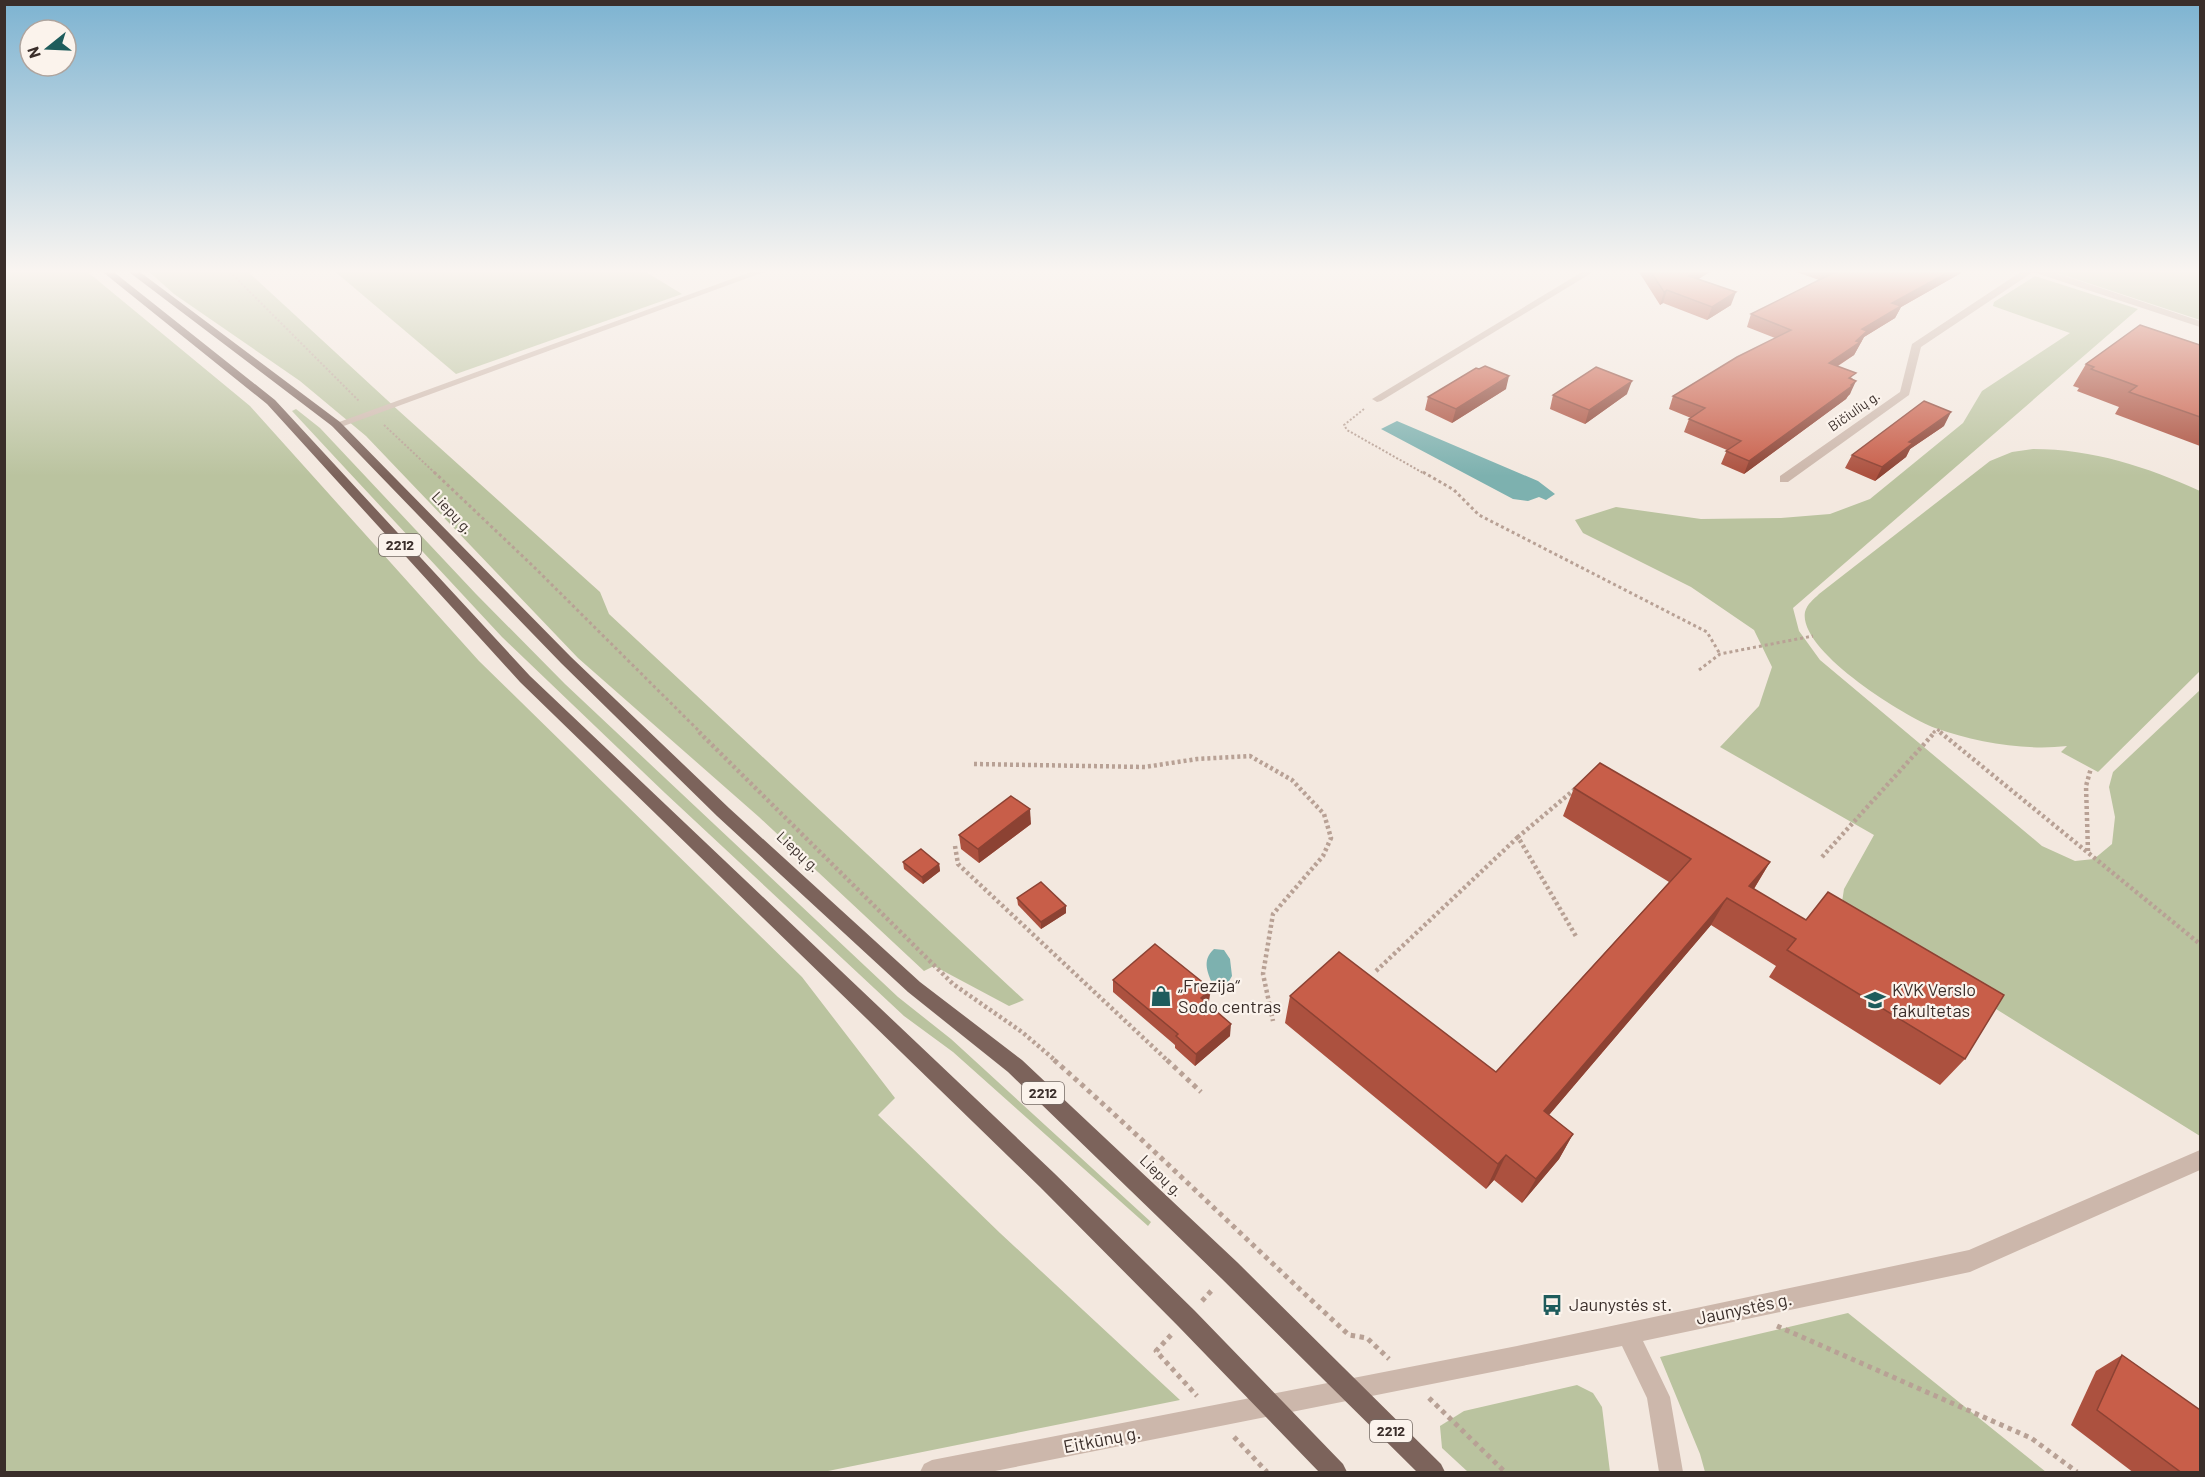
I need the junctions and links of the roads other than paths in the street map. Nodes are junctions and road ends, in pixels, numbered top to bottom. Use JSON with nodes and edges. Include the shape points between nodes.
{"nodes":[{"id":1,"x":191,"y":338,"type":"edge"},
{"id":2,"x":221,"y":338,"type":"edge"},
{"id":3,"x":577,"y":338,"type":"edge"},
{"id":4,"x":1478,"y":338,"type":"edge"},
{"id":5,"x":1928,"y":338,"type":"edge"},
{"id":6,"x":1377,"y":399,"type":"road end"},
{"id":7,"x":337,"y":425,"type":"junction"},
{"id":8,"x":1784,"y":479,"type":"dead end"},
{"id":9,"x":2200,"y":1160,"type":"edge"},
{"id":10,"x":1628,"y":1334,"type":"junction"},
{"id":11,"x":1349,"y":1389,"type":"junction"},
{"id":12,"x":1272,"y":1407,"type":"junction"},
{"id":13,"x":932,"y":1473,"type":"edge"},
{"id":14,"x":1335,"y":1473,"type":"edge"},
{"id":15,"x":1433,"y":1473,"type":"edge"},
{"id":16,"x":1671,"y":1473,"type":"edge"}],
"edges":[{"from":1,"to":12,"type":"main road","number":"2212","via":[[271,402],[525,680],[1047,1180]]},
{"from":2,"to":7,"type":"main road","name":"Liepų g.","number":"2212"},
{"from":3,"to":7,"type":"street"},
{"from":4,"to":6,"type":"street"},
{"from":5,"to":8,"type":"street","name":"Bičiulių g.","via":[[1916,346],[1905,393]]},
{"from":7,"to":11,"type":"main road","name":"Liepų g.","number":"2212","via":[[566,660],[723,812],[914,987],[1015,1066]]},
{"from":9,"to":10,"type":"street","name":"Jaunystės g.","via":[[1970,1261]]},
{"from":10,"to":11,"type":"street","name":"Jaunystės g."},
{"from":10,"to":16,"type":"street","via":[[1658,1397]]},
{"from":11,"to":12,"type":"street","name":"Jaunystės g."},
{"from":11,"to":15,"type":"main road","name":"Liepų g.","number":"2212"},
{"from":12,"to":13,"type":"street","name":"Eitkūnų g."},
{"from":12,"to":14,"type":"main road","number":"2212"}]}
